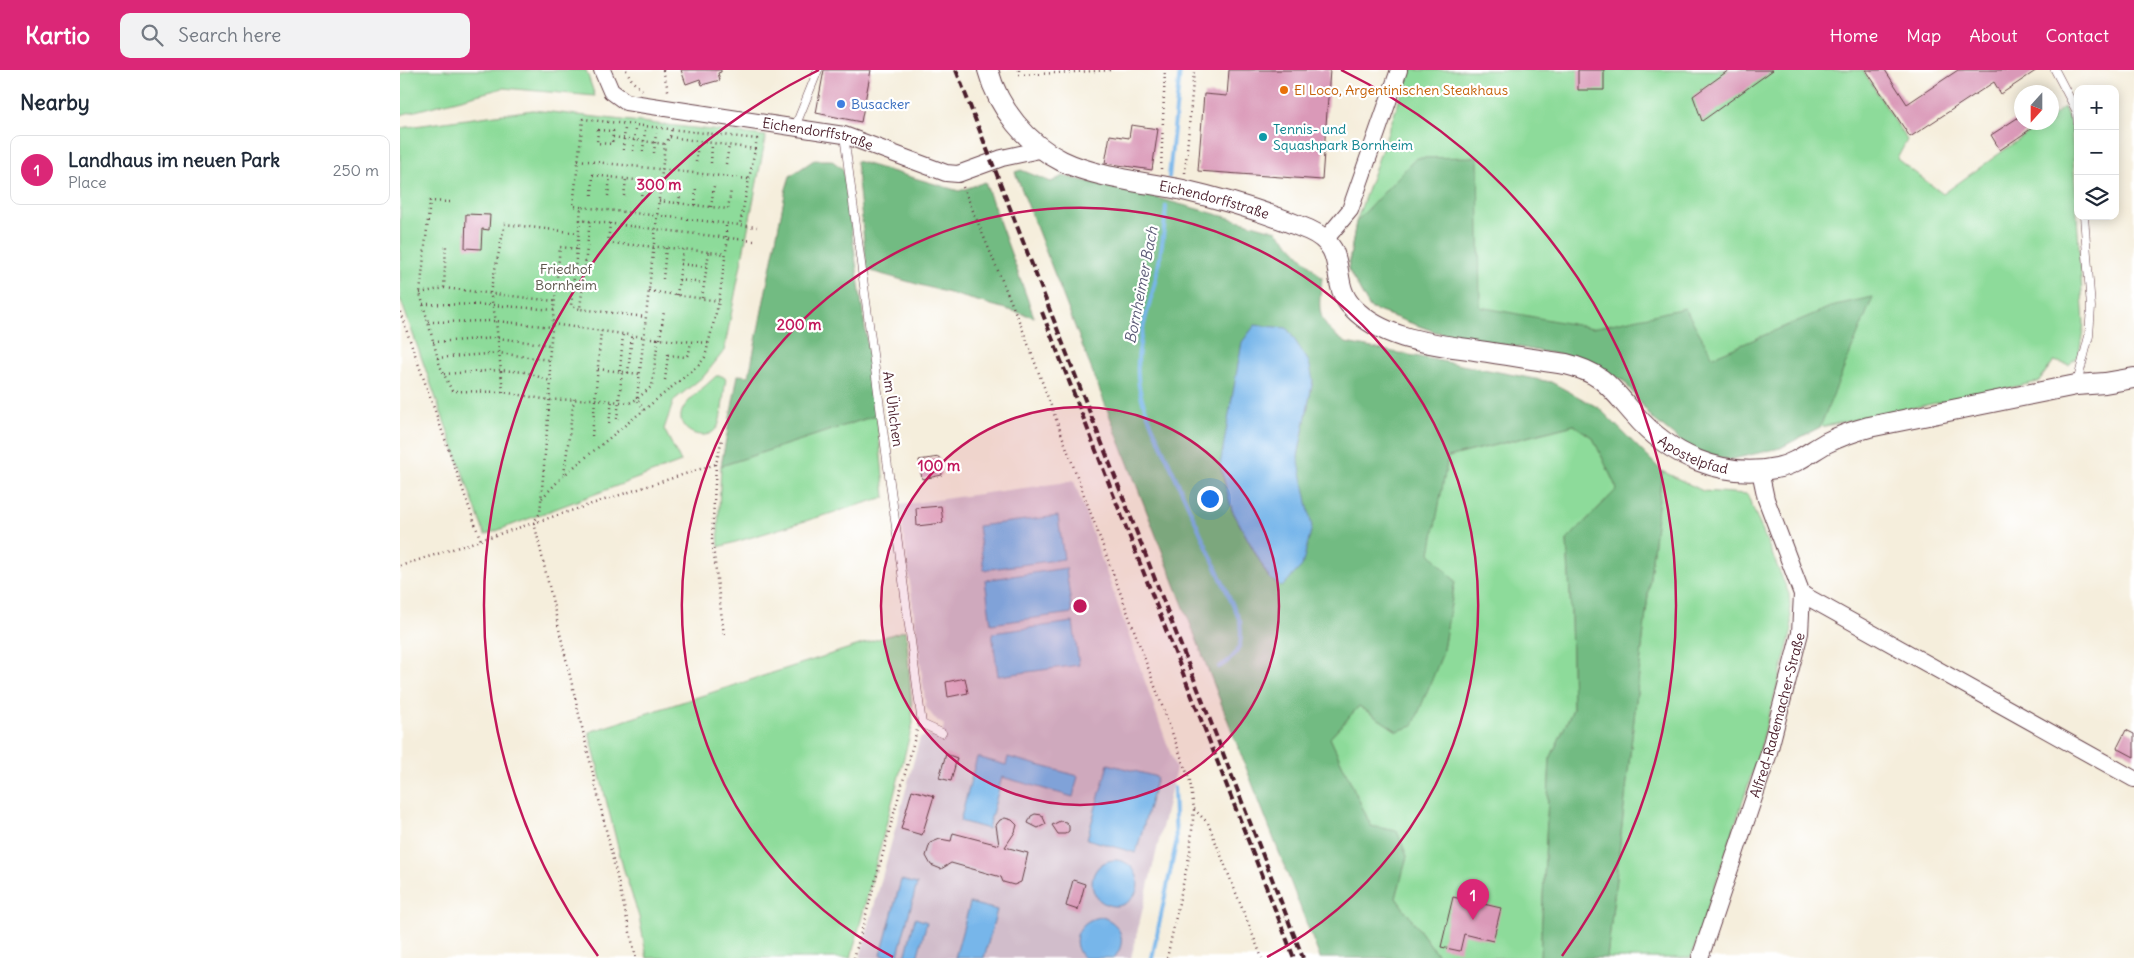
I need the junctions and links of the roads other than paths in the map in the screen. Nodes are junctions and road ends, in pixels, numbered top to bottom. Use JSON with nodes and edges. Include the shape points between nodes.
{"nodes":[{"id":1,"x":602,"y":70,"type":"edge"},
{"id":2,"x":818,"y":70,"type":"edge"},
{"id":3,"x":988,"y":70,"type":"edge"},
{"id":4,"x":1399,"y":70,"type":"edge"},
{"id":5,"x":2054,"y":70,"type":"edge"},
{"id":6,"x":2074,"y":108,"type":"edge"},
{"id":7,"x":794,"y":127,"type":"junction"},
{"id":8,"x":844,"y":135,"type":"junction"},
{"id":9,"x":1044,"y":149,"type":"junction"},
{"id":10,"x":2084,"y":220,"type":"edge"},
{"id":11,"x":1325,"y":240,"type":"junction"},
{"id":12,"x":2134,"y":378,"type":"edge"},
{"id":13,"x":2076,"y":385,"type":"junction"},
{"id":14,"x":1760,"y":471,"type":"junction"},
{"id":15,"x":1802,"y":594,"type":"junction"},
{"id":16,"x":942,"y":733,"type":"dead end"},
{"id":17,"x":2134,"y":779,"type":"edge"},
{"id":18,"x":1700,"y":958,"type":"edge"}],
"edges":[{"from":1,"to":7,"type":"street","name":"Eichendorffstraße","via":[[611,91],[626,102]]},
{"from":2,"to":7,"type":"lane"},
{"from":3,"to":9,"type":"street","name":"Eichendorffstraße","via":[[1010,116]]},
{"from":4,"to":11,"type":"street","via":[[1350,210]]},
{"from":5,"to":6,"type":"lane"},
{"from":7,"to":8,"type":"street","name":"Eichendorffstraße"},
{"from":8,"to":9,"type":"street","name":"Eichendorffstraße","via":[[946,173],[958,174],[1002,158]]},
{"from":8,"to":16,"type":"lane","name":"Am Ühlchen","via":[[922,724]]},
{"from":9,"to":11,"type":"street","name":"Eichendorffstraße","via":[[1062,161],[1096,172],[1224,200],[1311,231]]},
{"from":10,"to":13,"type":"lane","via":[[2091,307],[2089,336]]},
{"from":11,"to":14,"type":"street","name":"Apostelpfad","via":[[1336,255],[1345,297],[1353,308],[1373,323],[1414,340],[1583,369],[1611,386],[1645,426],[1682,454],[1712,466]]},
{"from":12,"to":13,"type":"street","name":"Apostelpfad"},
{"from":13,"to":14,"type":"street","name":"Apostelpfad","via":[[1869,426],[1840,436],[1787,465]]},
{"from":14,"to":15,"type":"street","name":"Alfred-Rademacher-Straße","via":[[1766,499]]},
{"from":15,"to":17,"type":"street"},
{"from":15,"to":18,"type":"street","name":"Alfred-Rademacher-Straße","via":[[1800,633],[1768,756]]}]}
